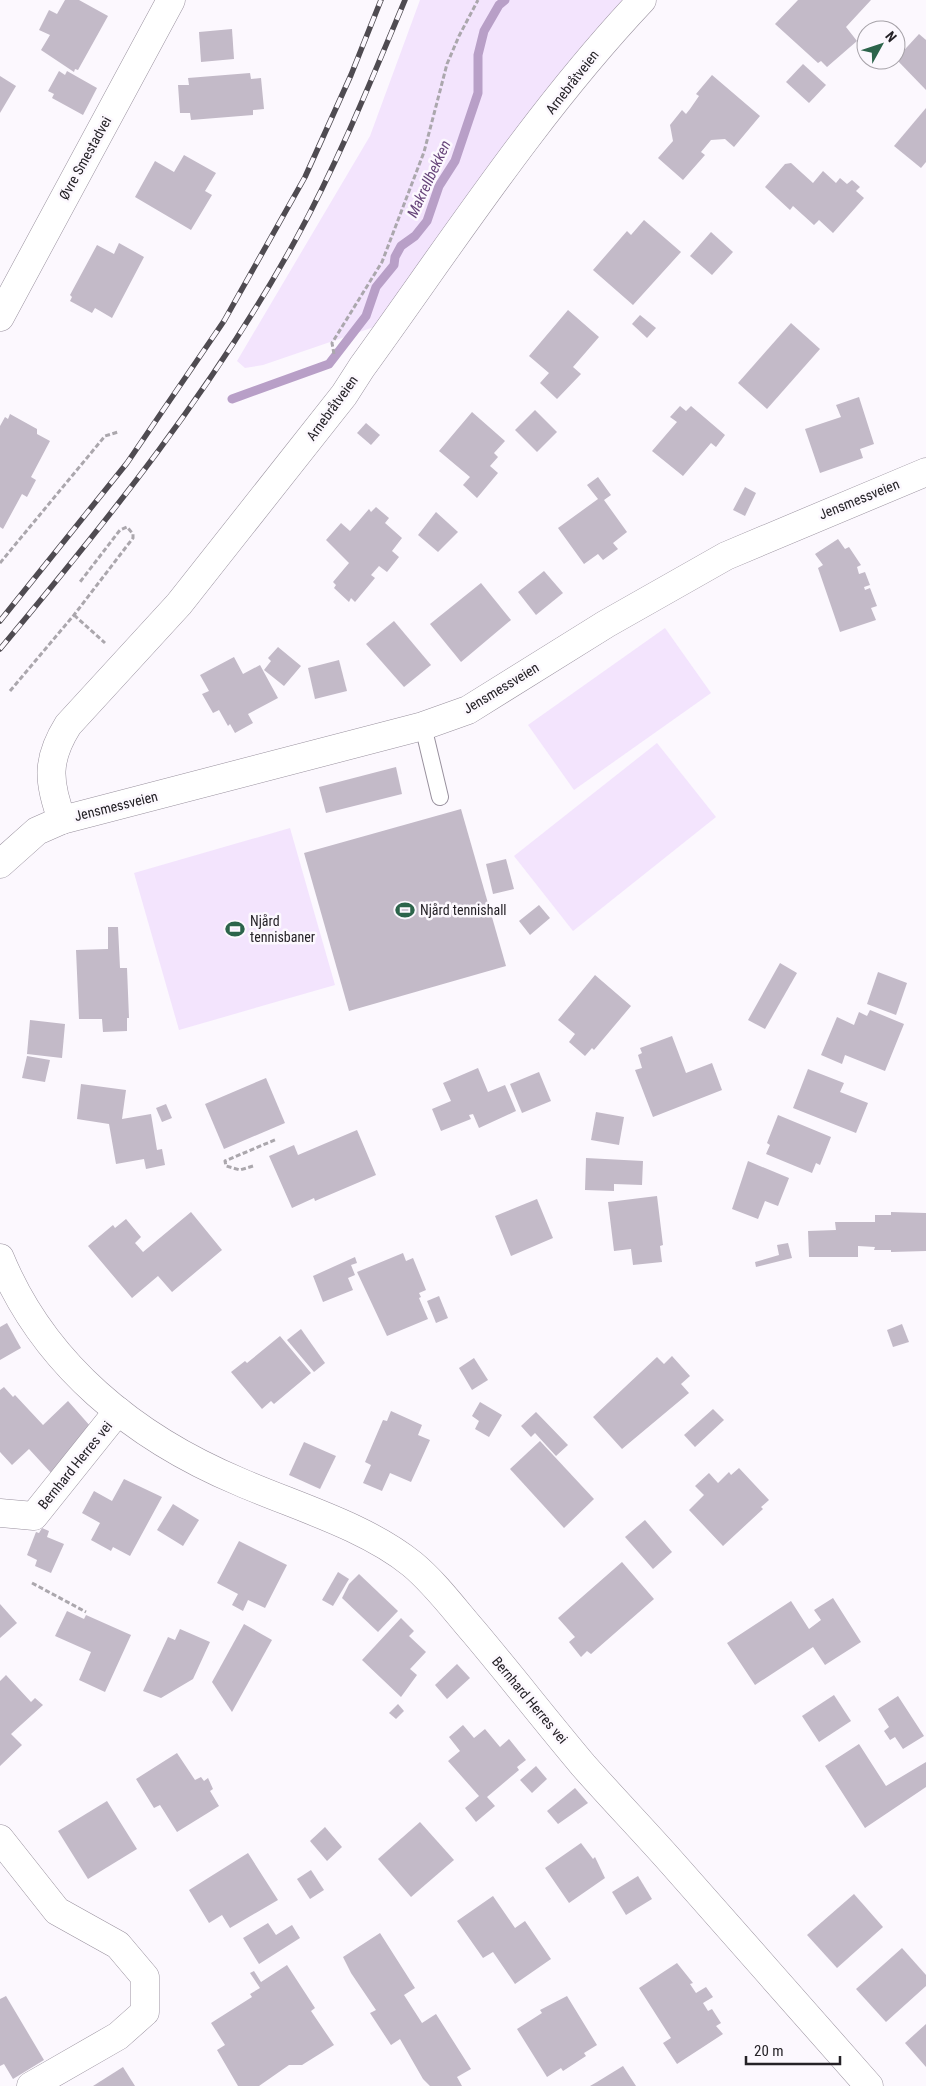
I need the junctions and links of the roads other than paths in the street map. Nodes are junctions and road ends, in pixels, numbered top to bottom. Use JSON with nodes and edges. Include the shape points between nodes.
{"nodes":[{"id":1,"x":171,"y":0,"type":"edge"},
{"id":2,"x":642,"y":0,"type":"edge"},
{"id":3,"x":0,"y":316,"type":"edge"},
{"id":4,"x":926,"y":472,"type":"edge"},
{"id":5,"x":423,"y":726,"type":"junction"},
{"id":6,"x":440,"y":797,"type":"dead end"},
{"id":7,"x":62,"y":820,"type":"junction"},
{"id":8,"x":0,"y":864,"type":"edge"},
{"id":9,"x":0,"y":1258,"type":"edge"},
{"id":10,"x":118,"y":1410,"type":"junction"},
{"id":11,"x":0,"y":1513,"type":"edge"},
{"id":12,"x":0,"y":1839,"type":"edge"},
{"id":13,"x":31,"y":2086,"type":"edge"},
{"id":14,"x":869,"y":2086,"type":"edge"}],
"edges":[{"from":1,"to":3,"type":"street","name":"Øvre Smestadvei"},
{"from":2,"to":7,"type":"street","name":"Arnebråtveien","via":[[554,104],[332,411],[179,604],[68,725],[52,759],[50,776]]},
{"from":4,"to":5,"type":"street","name":"Jensmessveien","via":[[726,556],[606,624],[468,710]]},
{"from":5,"to":6,"type":"lane"},
{"from":5,"to":7,"type":"street","name":"Jensmessveien"},
{"from":7,"to":8,"type":"street","name":"Jensmessveien","via":[[37,832]]},
{"from":9,"to":10,"type":"street","name":"Bernhard Herres vei","via":[[11,1284],[53,1348],[95,1394]]},
{"from":10,"to":11,"type":"street","name":"Bernhard Herres vei","via":[[34,1516]]},
{"from":10,"to":14,"type":"street","name":"Bernhard Herres vei","via":[[146,1433],[180,1454],[368,1537],[412,1564],[449,1602],[585,1767]]},
{"from":12,"to":13,"type":"street","via":[[57,1911],[118,1945],[145,1977],[145,2012],[118,2036]]}]}
